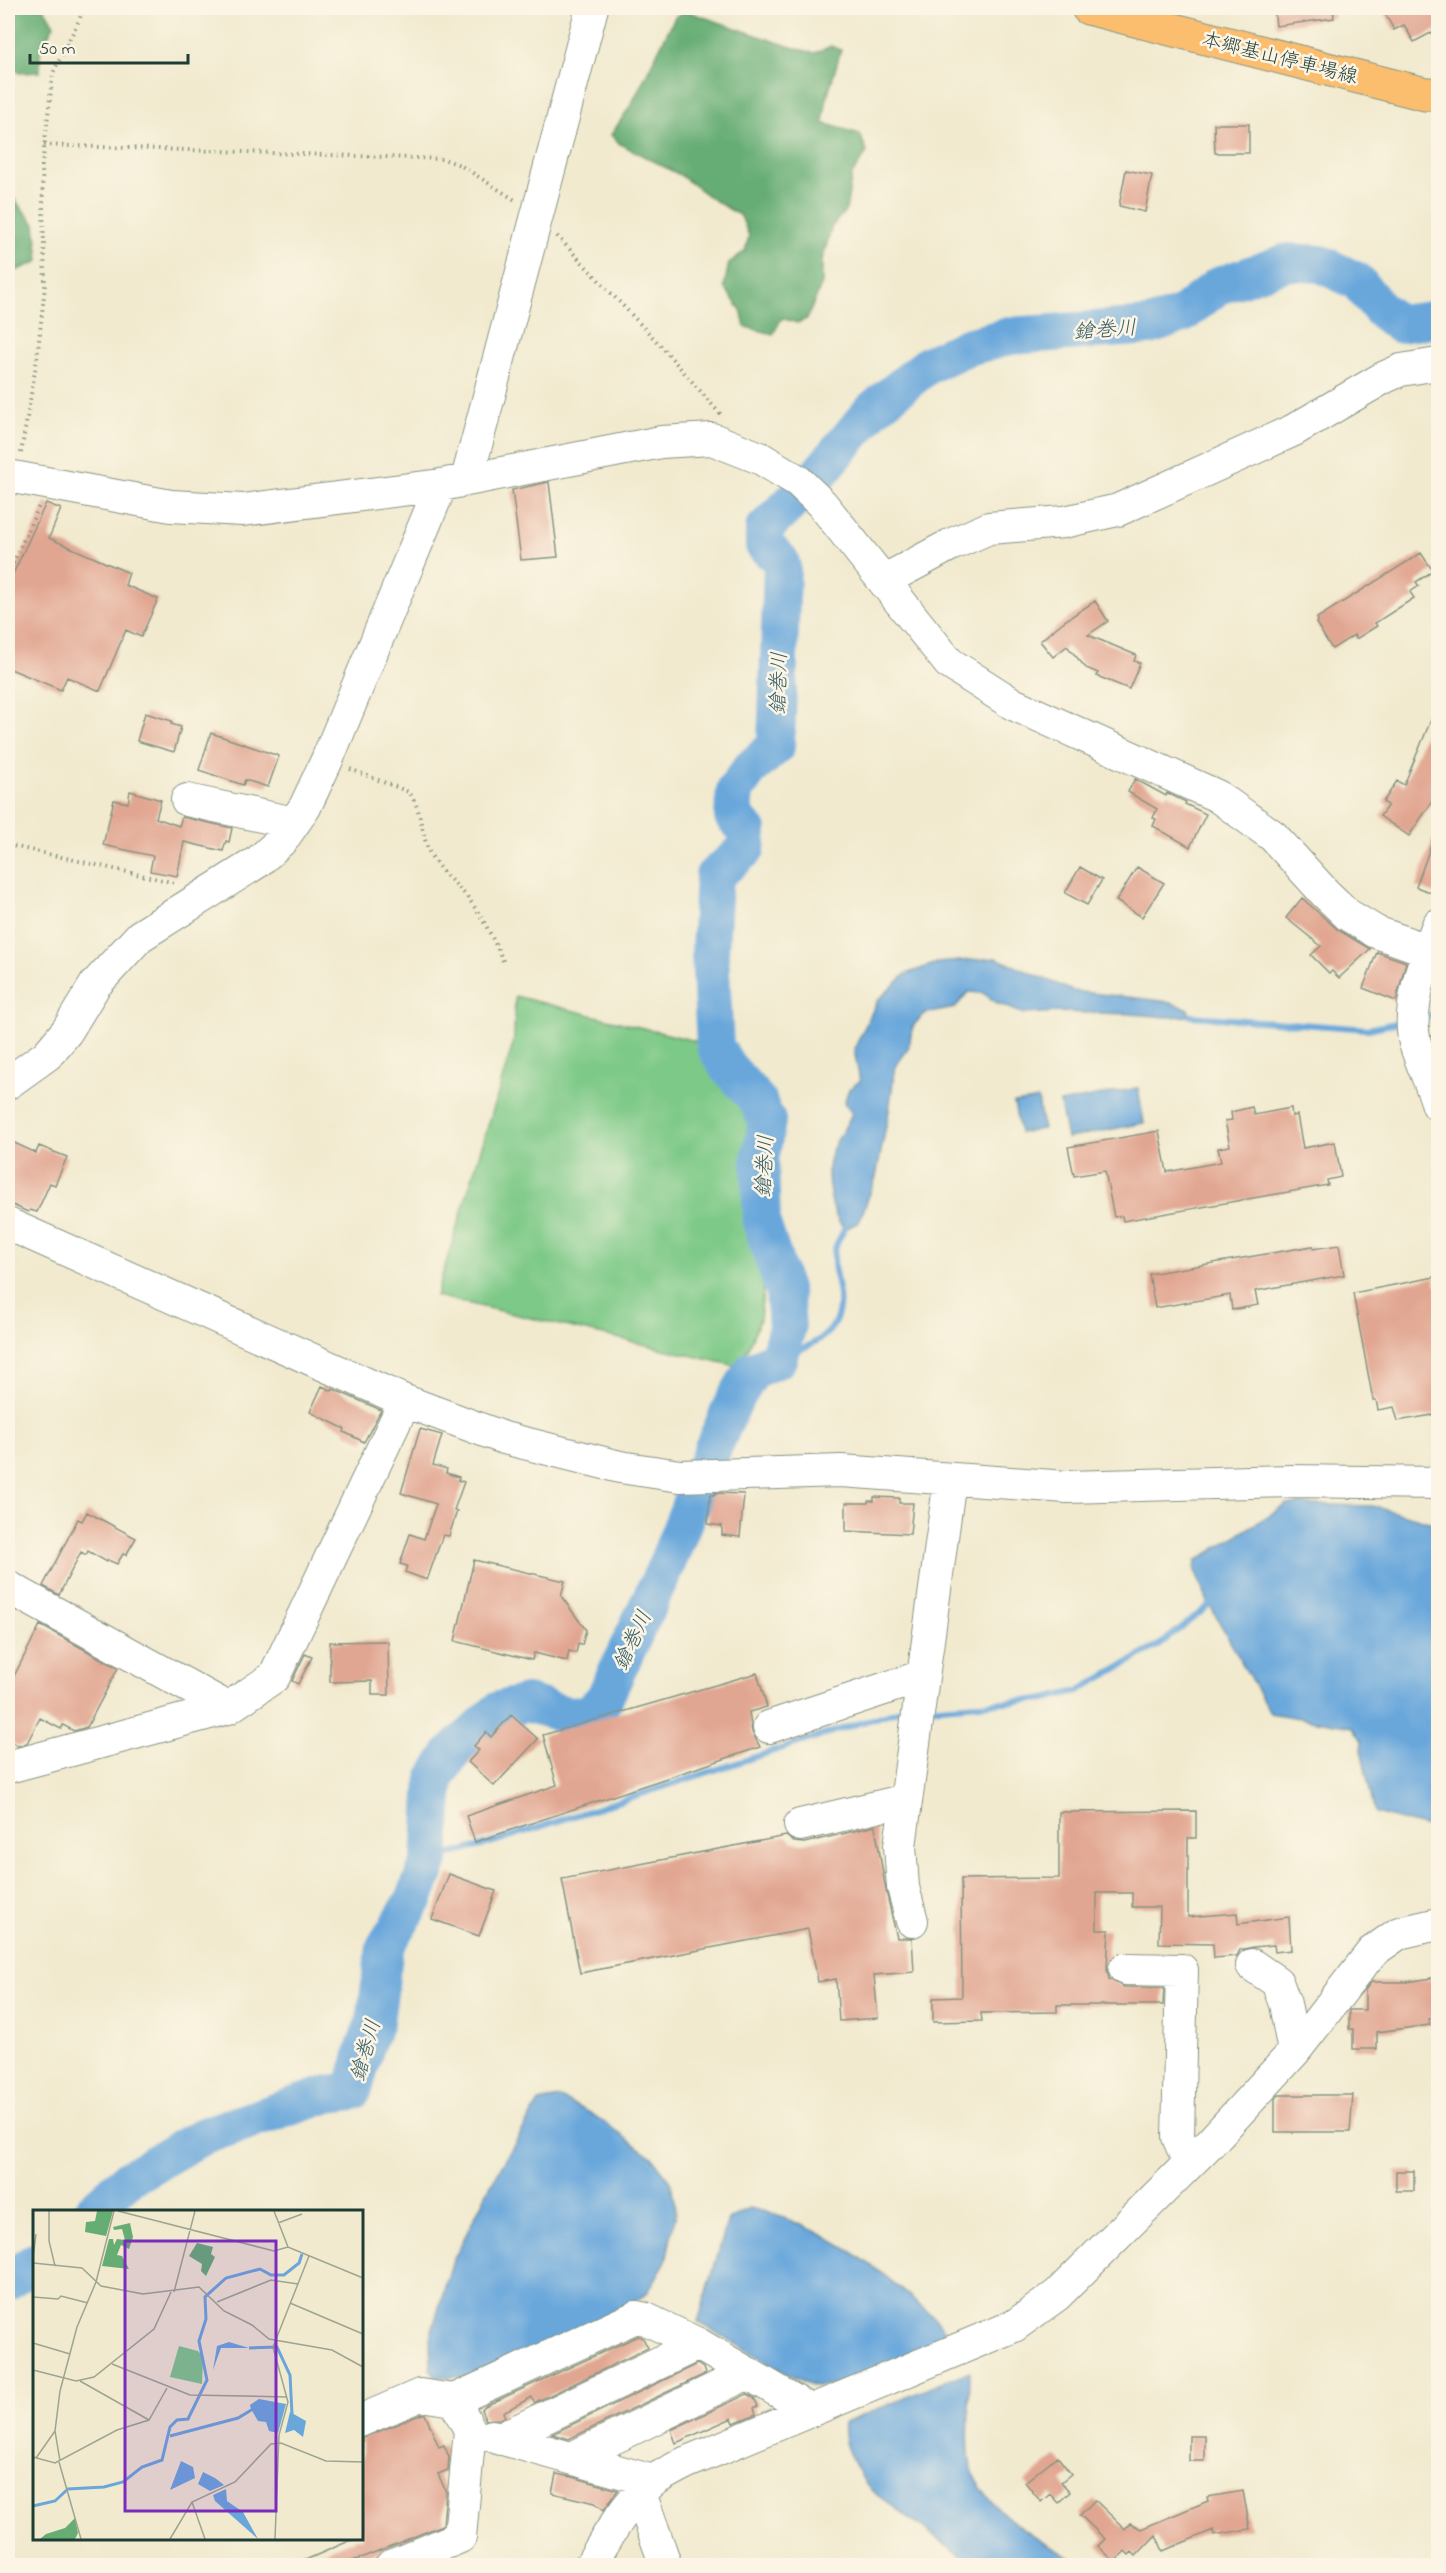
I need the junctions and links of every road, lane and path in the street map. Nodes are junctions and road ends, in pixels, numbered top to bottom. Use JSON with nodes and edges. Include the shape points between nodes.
{"nodes":[{"id":1,"x":82,"y":8,"type":"edge"},
{"id":2,"x":592,"y":8,"type":"edge"},
{"id":3,"x":1088,"y":8,"type":"edge"},
{"id":4,"x":1438,"y":94,"type":"edge"},
{"id":5,"x":44,"y":145,"type":"junction"},
{"id":6,"x":537,"y":215,"type":"junction"},
{"id":7,"x":1438,"y":364,"type":"edge"},
{"id":8,"x":731,"y":446,"type":"junction"},
{"id":9,"x":12,"y":477,"type":"edge"},
{"id":10,"x":454,"y":482,"type":"junction"},
{"id":11,"x":50,"y":484,"type":"junction"},
{"id":12,"x":8,"y":574,"type":"edge"},
{"id":13,"x":885,"y":580,"type":"junction"},
{"id":14,"x":327,"y":760,"type":"junction"},
{"id":15,"x":187,"y":800,"type":"dead end"},
{"id":16,"x":294,"y":823,"type":"junction"},
{"id":17,"x":8,"y":844,"type":"edge"},
{"id":18,"x":210,"y":890,"type":"junction"},
{"id":19,"x":1435,"y":944,"type":"edge"},
{"id":20,"x":504,"y":963,"type":"dead end"},
{"id":21,"x":8,"y":1083,"type":"edge"},
{"id":22,"x":1438,"y":1105,"type":"edge"},
{"id":23,"x":8,"y":1224,"type":"edge"},
{"id":24,"x":405,"y":1401,"type":"junction"},
{"id":25,"x":950,"y":1479,"type":"junction"},
{"id":26,"x":1438,"y":1483,"type":"edge"},
{"id":27,"x":8,"y":1587,"type":"edge"},
{"id":28,"x":923,"y":1676,"type":"junction"},
{"id":29,"x":228,"y":1708,"type":"junction"},
{"id":30,"x":769,"y":1728,"type":"dead end"},
{"id":31,"x":8,"y":1767,"type":"edge"},
{"id":32,"x":906,"y":1800,"type":"junction"},
{"id":33,"x":800,"y":1825,"type":"dead end"},
{"id":34,"x":912,"y":1921,"type":"dead end"},
{"id":35,"x":1438,"y":1924,"type":"edge"},
{"id":36,"x":1252,"y":1965,"type":"dead end"},
{"id":37,"x":1125,"y":1969,"type":"dead end"},
{"id":38,"x":1294,"y":2052,"type":"junction"},
{"id":39,"x":1189,"y":2163,"type":"junction"},
{"id":40,"x":698,"y":2344,"type":"junction"},
{"id":41,"x":748,"y":2373,"type":"junction"},
{"id":42,"x":454,"y":2400,"type":"junction"},
{"id":43,"x":810,"y":2410,"type":"junction"},
{"id":44,"x":363,"y":2420,"type":"edge"},
{"id":45,"x":470,"y":2430,"type":"junction"},
{"id":46,"x":500,"y":2439,"type":"junction"},
{"id":47,"x":572,"y":2458,"type":"junction"},
{"id":48,"x":647,"y":2487,"type":"junction"},
{"id":49,"x":391,"y":2565,"type":"edge"},
{"id":50,"x":590,"y":2565,"type":"edge"},
{"id":51,"x":666,"y":2565,"type":"edge"}],
"edges":[{"from":1,"to":5,"type":"path","via":[[53,73]]},
{"from":2,"to":6,"type":"street"},
{"from":3,"to":4,"type":"main road","name":"本郷基山停車場線","via":[[1425,94]]},
{"from":5,"to":6,"type":"path","via":[[443,159],[460,165]]},
{"from":5,"to":9,"type":"path","via":[[45,286],[37,358]]},
{"from":6,"to":8,"type":"path","via":[[721,414]]},
{"from":6,"to":10,"type":"street"},
{"from":7,"to":13,"type":"street","via":[[1401,370],[1383,378],[1294,430],[1118,510],[1064,522],[989,528]]},
{"from":8,"to":10,"type":"street","via":[[712,439],[661,442]]},
{"from":8,"to":13,"type":"street","via":[[798,481]]},
{"from":9,"to":11,"type":"street"},
{"from":10,"to":11,"type":"street","via":[[243,510],[171,506]]},
{"from":10,"to":14,"type":"street"},
{"from":11,"to":12,"type":"path"},
{"from":13,"to":19,"type":"street","via":[[949,663],[1013,704],[1217,796],[1273,836],[1348,915],[1376,932]]},
{"from":14,"to":16,"type":"street"},
{"from":14,"to":20,"type":"path","via":[[409,792],[415,800],[430,854],[470,900]]},
{"from":15,"to":16,"type":"street"},
{"from":16,"to":18,"type":"street","via":[[259,861]]},
{"from":17,"to":18,"type":"path"},
{"from":18,"to":21,"type":"street","via":[[140,936],[95,985],[47,1055]]},
{"from":19,"to":22,"type":"street","via":[[1413,1013],[1415,1042]]},
{"from":23,"to":24,"type":"street"},
{"from":24,"to":25,"type":"street","via":[[504,1438],[567,1456],[680,1476],[841,1471]]},
{"from":24,"to":29,"type":"street","via":[[274,1677]]},
{"from":25,"to":26,"type":"street","via":[[1067,1487]]},
{"from":25,"to":28,"type":"street"},
{"from":27,"to":29,"type":"street"},
{"from":28,"to":30,"type":"street"},
{"from":28,"to":32,"type":"street"},
{"from":29,"to":31,"type":"street"},
{"from":32,"to":33,"type":"street"},
{"from":32,"to":34,"type":"street","via":[[900,1846],[903,1887]]},
{"from":35,"to":38,"type":"street","via":[[1399,1933],[1372,1952]]},
{"from":36,"to":38,"type":"street","via":[[1277,1982]]},
{"from":37,"to":39,"type":"street","via":[[1182,1970],[1178,2137]]},
{"from":38,"to":39,"type":"street"},
{"from":39,"to":43,"type":"street","via":[[1057,2295],[1014,2326]]},
{"from":40,"to":41,"type":"street"},
{"from":40,"to":42,"type":"street","via":[[636,2318]]},
{"from":40,"to":46,"type":"street"},
{"from":41,"to":43,"type":"street"},
{"from":41,"to":47,"type":"street"},
{"from":42,"to":44,"type":"street","via":[[420,2395]]},
{"from":42,"to":45,"type":"street"},
{"from":43,"to":48,"type":"street","via":[[685,2463]]},
{"from":45,"to":46,"type":"street"},
{"from":45,"to":49,"type":"street","via":[[460,2537]]},
{"from":46,"to":47,"type":"street"},
{"from":47,"to":48,"type":"street"},
{"from":48,"to":50,"type":"street","via":[[609,2533]]},
{"from":48,"to":51,"type":"street"}]}
